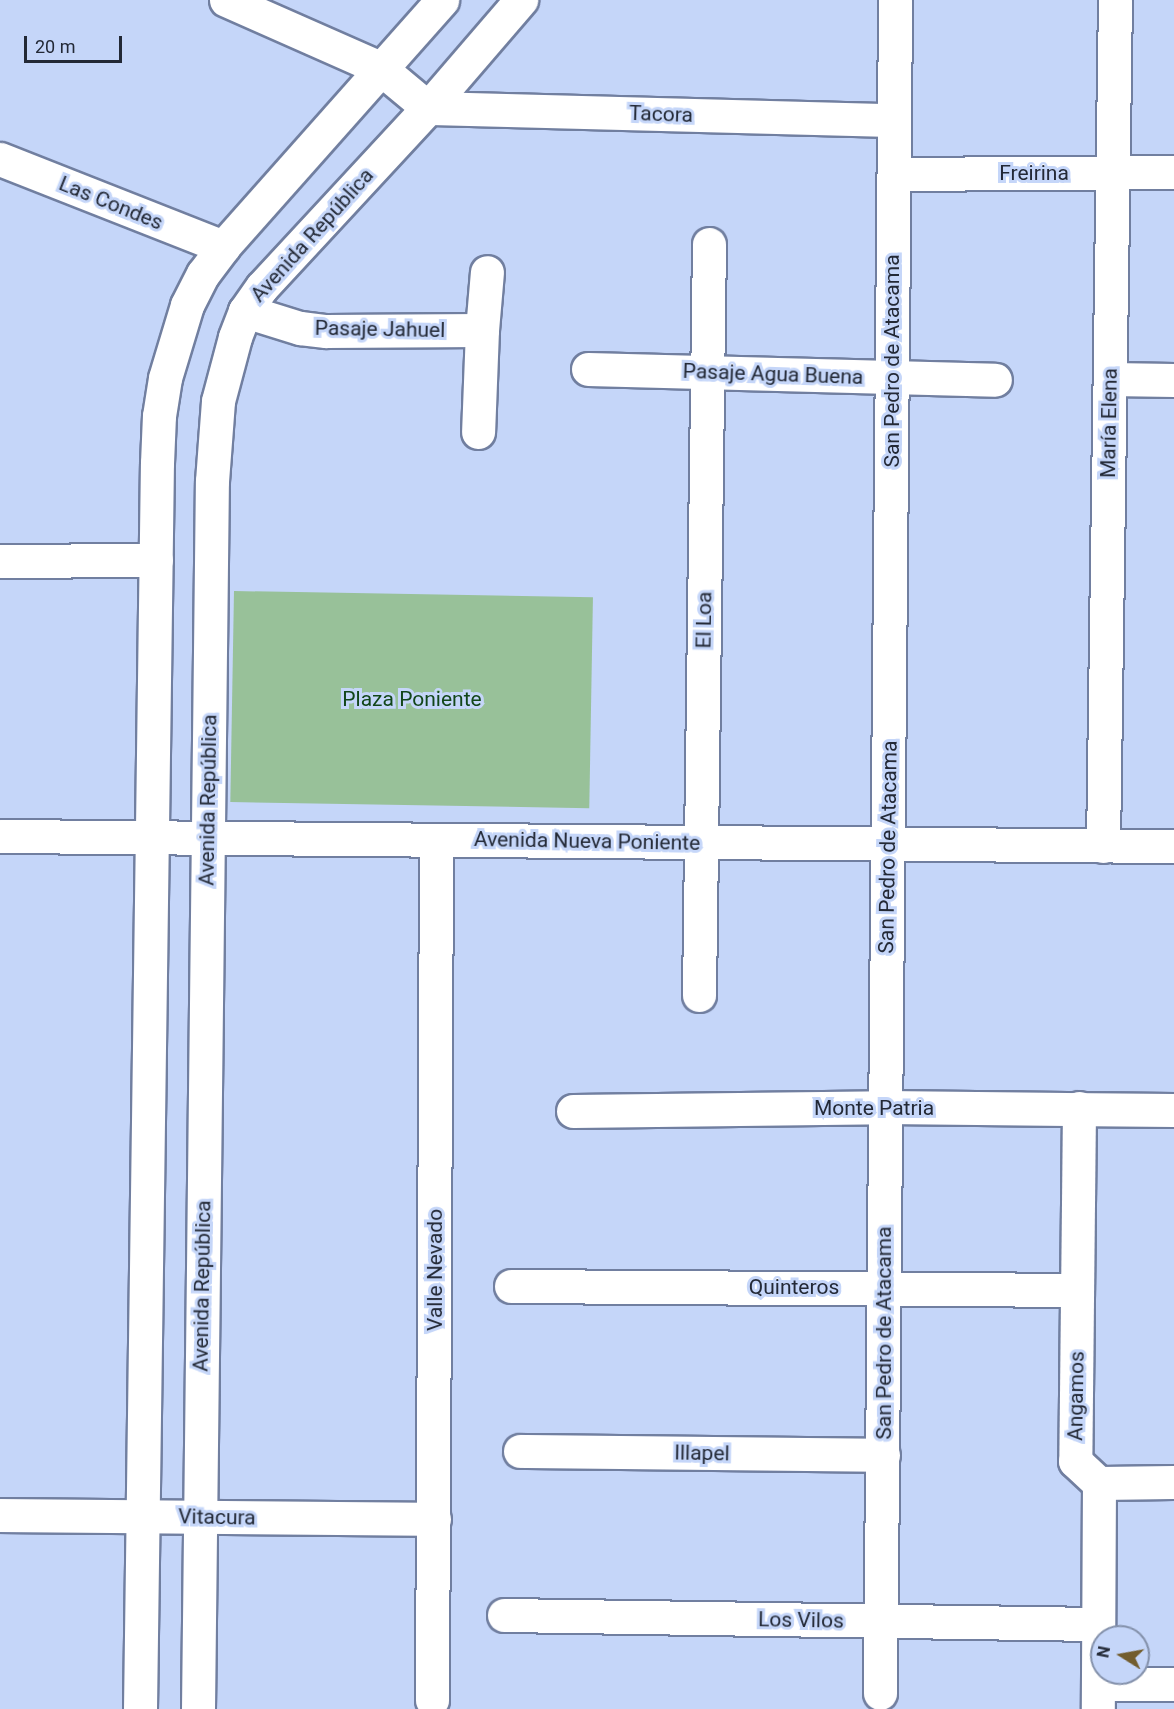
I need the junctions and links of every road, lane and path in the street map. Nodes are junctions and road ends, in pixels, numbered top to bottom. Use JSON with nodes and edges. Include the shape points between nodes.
{"nodes":[{"id":1,"x":226,"y":0,"type":"edge"},
{"id":2,"x":442,"y":0,"type":"edge"},
{"id":3,"x":521,"y":0,"type":"edge"},
{"id":4,"x":895,"y":0,"type":"edge"},
{"id":5,"x":1115,"y":0,"type":"edge"},
{"id":6,"x":381,"y":68,"type":"junction"},
{"id":7,"x":428,"y":108,"type":"junction"},
{"id":8,"x":894,"y":120,"type":"junction"},
{"id":9,"x":0,"y":159,"type":"edge"},
{"id":10,"x":1112,"y":172,"type":"junction"},
{"id":11,"x":1174,"y":172,"type":"edge"},
{"id":12,"x":894,"y":174,"type":"junction"},
{"id":13,"x":709,"y":244,"type":"dead end"},
{"id":14,"x":223,"y":247,"type":"junction"},
{"id":15,"x":487,"y":272,"type":"dead end"},
{"id":16,"x":245,"y":311,"type":"junction"},
{"id":17,"x":482,"y":330,"type":"junction"},
{"id":18,"x":588,"y":369,"type":"dead end"},
{"id":19,"x":707,"y":371,"type":"junction"},
{"id":20,"x":892,"y":377,"type":"junction"},
{"id":21,"x":1110,"y":379,"type":"junction"},
{"id":22,"x":1174,"y":380,"type":"edge"},
{"id":23,"x":995,"y":381,"type":"dead end"},
{"id":24,"x":478,"y":432,"type":"dead end"},
{"id":25,"x":156,"y":560,"type":"junction"},
{"id":26,"x":0,"y":561,"type":"edge"},
{"id":27,"x":0,"y":836,"type":"edge"},
{"id":28,"x":151,"y":837,"type":"junction"},
{"id":29,"x":207,"y":837,"type":"junction"},
{"id":30,"x":436,"y":840,"type":"junction"},
{"id":31,"x":701,"y":842,"type":"junction"},
{"id":32,"x":888,"y":844,"type":"junction"},
{"id":33,"x":1103,"y":846,"type":"junction"},
{"id":34,"x":1174,"y":846,"type":"edge"},
{"id":35,"x":699,"y":995,"type":"dead end"},
{"id":36,"x":885,"y":1107,"type":"junction"},
{"id":37,"x":1079,"y":1108,"type":"junction"},
{"id":38,"x":1174,"y":1110,"type":"edge"},
{"id":39,"x":573,"y":1111,"type":"dead end"},
{"id":40,"x":511,"y":1286,"type":"dead end"},
{"id":41,"x":884,"y":1288,"type":"junction"},
{"id":42,"x":1077,"y":1290,"type":"junction"},
{"id":43,"x":520,"y":1451,"type":"dead end"},
{"id":44,"x":882,"y":1455,"type":"junction"},
{"id":45,"x":1174,"y":1482,"type":"edge"},
{"id":46,"x":1099,"y":1483,"type":"junction"},
{"id":47,"x":0,"y":1515,"type":"edge"},
{"id":48,"x":142,"y":1516,"type":"junction"},
{"id":49,"x":200,"y":1517,"type":"junction"},
{"id":50,"x":435,"y":1519,"type":"junction"},
{"id":51,"x":504,"y":1615,"type":"dead end"},
{"id":52,"x":881,"y":1621,"type":"junction"},
{"id":53,"x":1098,"y":1624,"type":"junction"},
{"id":54,"x":1174,"y":1684,"type":"edge"},
{"id":55,"x":880,"y":1694,"type":"dead end"},
{"id":56,"x":1099,"y":1696,"type":"edge"},
{"id":57,"x":432,"y":1700,"type":"dead end"},
{"id":58,"x":140,"y":1709,"type":"edge"},
{"id":59,"x":198,"y":1709,"type":"edge"}],
"edges":[{"from":1,"to":6,"type":"street"},
{"from":2,"to":6,"type":"street"},
{"from":3,"to":7,"type":"street","name":"Avenida República"},
{"from":4,"to":8,"type":"street","name":"San Pedro de Atacama"},
{"from":5,"to":10,"type":"street","name":"María Elena"},
{"from":6,"to":7,"type":"street"},
{"from":6,"to":14,"type":"street"},
{"from":7,"to":8,"type":"street","name":"Tacora"},
{"from":7,"to":16,"type":"street","name":"Avenida República","via":[[282,264]]},
{"from":8,"to":12,"type":"street","name":"San Pedro de Atacama"},
{"from":9,"to":14,"type":"street","name":"Las Condes"},
{"from":10,"to":11,"type":"street","name":"Freirina"},
{"from":10,"to":12,"type":"street","name":"Freirina"},
{"from":10,"to":21,"type":"street","name":"María Elena"},
{"from":12,"to":20,"type":"street","name":"San Pedro de Atacama"},
{"from":13,"to":19,"type":"street","name":"El Loa"},
{"from":14,"to":25,"type":"street","via":[[202,274],[187,305],[165,378],[157,463]]},
{"from":15,"to":17,"type":"street"},
{"from":16,"to":17,"type":"street","name":"Pasaje Jahuel","via":[[300,328],[326,331]]},
{"from":16,"to":29,"type":"street","name":"Avenida República","via":[[226,366],[214,437]]},
{"from":17,"to":24,"type":"street"},
{"from":18,"to":19,"type":"street","name":"Pasaje Agua Buena"},
{"from":19,"to":20,"type":"street","name":"Pasaje Agua Buena"},
{"from":19,"to":31,"type":"street","name":"El Loa"},
{"from":20,"to":23,"type":"street","name":"Pasaje Agua Buena"},
{"from":20,"to":32,"type":"street","name":"San Pedro de Atacama"},
{"from":21,"to":22,"type":"street"},
{"from":21,"to":33,"type":"street","name":"María Elena"},
{"from":25,"to":26,"type":"street"},
{"from":25,"to":28,"type":"street"},
{"from":27,"to":28,"type":"street","name":"Avenida Nueva Poniente"},
{"from":28,"to":29,"type":"street","name":"Avenida Nueva Poniente"},
{"from":28,"to":48,"type":"street"},
{"from":29,"to":30,"type":"street","name":"Avenida Nueva Poniente"},
{"from":29,"to":49,"type":"street","name":"Avenida República"},
{"from":30,"to":31,"type":"street","name":"Avenida Nueva Poniente"},
{"from":30,"to":50,"type":"street","name":"Valle Nevado"},
{"from":31,"to":32,"type":"street","name":"Avenida Nueva Poniente"},
{"from":31,"to":35,"type":"street","name":"El Loa"},
{"from":32,"to":33,"type":"street","name":"Avenida Nueva Poniente"},
{"from":32,"to":36,"type":"street","name":"San Pedro de Atacama"},
{"from":33,"to":34,"type":"street","name":"Avenida Nueva Poniente"},
{"from":36,"to":37,"type":"street","name":"Monte Patria"},
{"from":36,"to":39,"type":"street","name":"Monte Patria"},
{"from":36,"to":41,"type":"street","name":"San Pedro de Atacama"},
{"from":37,"to":38,"type":"street","name":"Monte Patria"},
{"from":37,"to":42,"type":"street","name":"Angamos"},
{"from":40,"to":41,"type":"street","name":"Quinteros"},
{"from":41,"to":42,"type":"street","name":"Quinteros"},
{"from":41,"to":44,"type":"street","name":"San Pedro de Atacama"},
{"from":42,"to":46,"type":"street","name":"Angamos","via":[[1075,1461]]},
{"from":43,"to":44,"type":"street","name":"Illapel"},
{"from":44,"to":52,"type":"street","name":"San Pedro de Atacama"},
{"from":45,"to":46,"type":"street"},
{"from":46,"to":53,"type":"street"},
{"from":47,"to":48,"type":"street","name":"Vitacura"},
{"from":48,"to":49,"type":"street","name":"Vitacura"},
{"from":48,"to":58,"type":"street"},
{"from":49,"to":50,"type":"street","name":"Vitacura"},
{"from":49,"to":59,"type":"street","name":"Avenida República"},
{"from":50,"to":57,"type":"street","name":"Valle Nevado"},
{"from":51,"to":52,"type":"street","name":"Los Vilos"},
{"from":52,"to":53,"type":"street","name":"Los Vilos"},
{"from":52,"to":55,"type":"street","name":"San Pedro de Atacama"},
{"from":53,"to":56,"type":"street"},
{"from":54,"to":56,"type":"street"}]}
